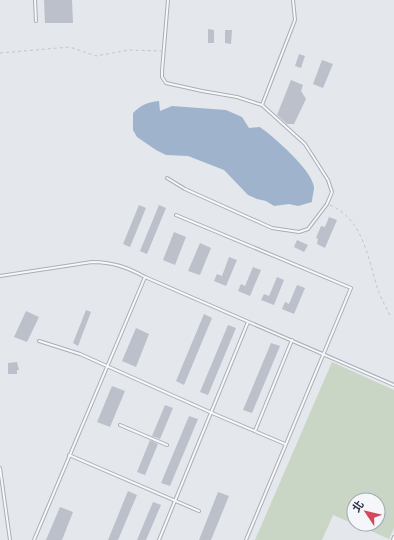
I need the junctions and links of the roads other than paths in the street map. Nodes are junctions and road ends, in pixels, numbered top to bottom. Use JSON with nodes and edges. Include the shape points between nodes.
{"nodes":[{"id":1,"x":35,"y":0,"type":"edge"},
{"id":2,"x":168,"y":0,"type":"edge"},
{"id":3,"x":293,"y":0,"type":"edge"},
{"id":4,"x":36,"y":21,"type":"dead end"},
{"id":5,"x":262,"y":105,"type":"junction"},
{"id":6,"x":167,"y":178,"type":"dead end"},
{"id":7,"x":176,"y":215,"type":"dead end"},
{"id":8,"x":0,"y":276,"type":"edge"},
{"id":9,"x":145,"y":277,"type":"junction"},
{"id":10,"x":248,"y":322,"type":"junction"},
{"id":11,"x":292,"y":340,"type":"junction"},
{"id":12,"x":39,"y":341,"type":"dead end"},
{"id":13,"x":324,"y":353,"type":"junction"},
{"id":14,"x":107,"y":366,"type":"junction"},
{"id":15,"x":394,"y":385,"type":"edge"},
{"id":16,"x":212,"y":413,"type":"junction"},
{"id":17,"x":120,"y":425,"type":"dead end"},
{"id":18,"x":255,"y":431,"type":"junction"},
{"id":19,"x":285,"y":444,"type":"junction"},
{"id":20,"x":167,"y":445,"type":"dead end"},
{"id":21,"x":69,"y":454,"type":"junction"},
{"id":22,"x":0,"y":468,"type":"edge"},
{"id":23,"x":175,"y":501,"type":"junction"},
{"id":24,"x":199,"y":511,"type":"dead end"},
{"id":25,"x":10,"y":540,"type":"edge"},
{"id":26,"x":34,"y":540,"type":"edge"},
{"id":27,"x":159,"y":540,"type":"edge"},
{"id":28,"x":246,"y":540,"type":"edge"}],
"edges":[{"from":1,"to":4,"type":"lane"},
{"from":2,"to":5,"type":"lane","via":[[162,77],[166,83],[237,97]]},
{"from":3,"to":5,"type":"lane","via":[[295,20]]},
{"from":5,"to":6,"type":"lane","via":[[305,144],[328,180],[332,192],[327,204],[308,229],[299,232],[272,228],[185,189]]},
{"from":7,"to":13,"type":"lane","via":[[351,288]]},
{"from":8,"to":9,"type":"lane","via":[[107,262],[125,266]]},
{"from":9,"to":10,"type":"lane"},
{"from":9,"to":14,"type":"lane"},
{"from":10,"to":11,"type":"lane"},
{"from":10,"to":16,"type":"lane"},
{"from":11,"to":13,"type":"lane"},
{"from":11,"to":18,"type":"lane"},
{"from":12,"to":14,"type":"lane"},
{"from":13,"to":15,"type":"lane"},
{"from":13,"to":19,"type":"lane"},
{"from":14,"to":16,"type":"lane"},
{"from":14,"to":21,"type":"lane"},
{"from":16,"to":18,"type":"lane"},
{"from":16,"to":23,"type":"lane"},
{"from":17,"to":20,"type":"lane"},
{"from":18,"to":19,"type":"lane"},
{"from":19,"to":28,"type":"lane"},
{"from":21,"to":23,"type":"lane"},
{"from":21,"to":26,"type":"lane"},
{"from":22,"to":25,"type":"lane"},
{"from":23,"to":24,"type":"lane"},
{"from":23,"to":27,"type":"lane"}]}
